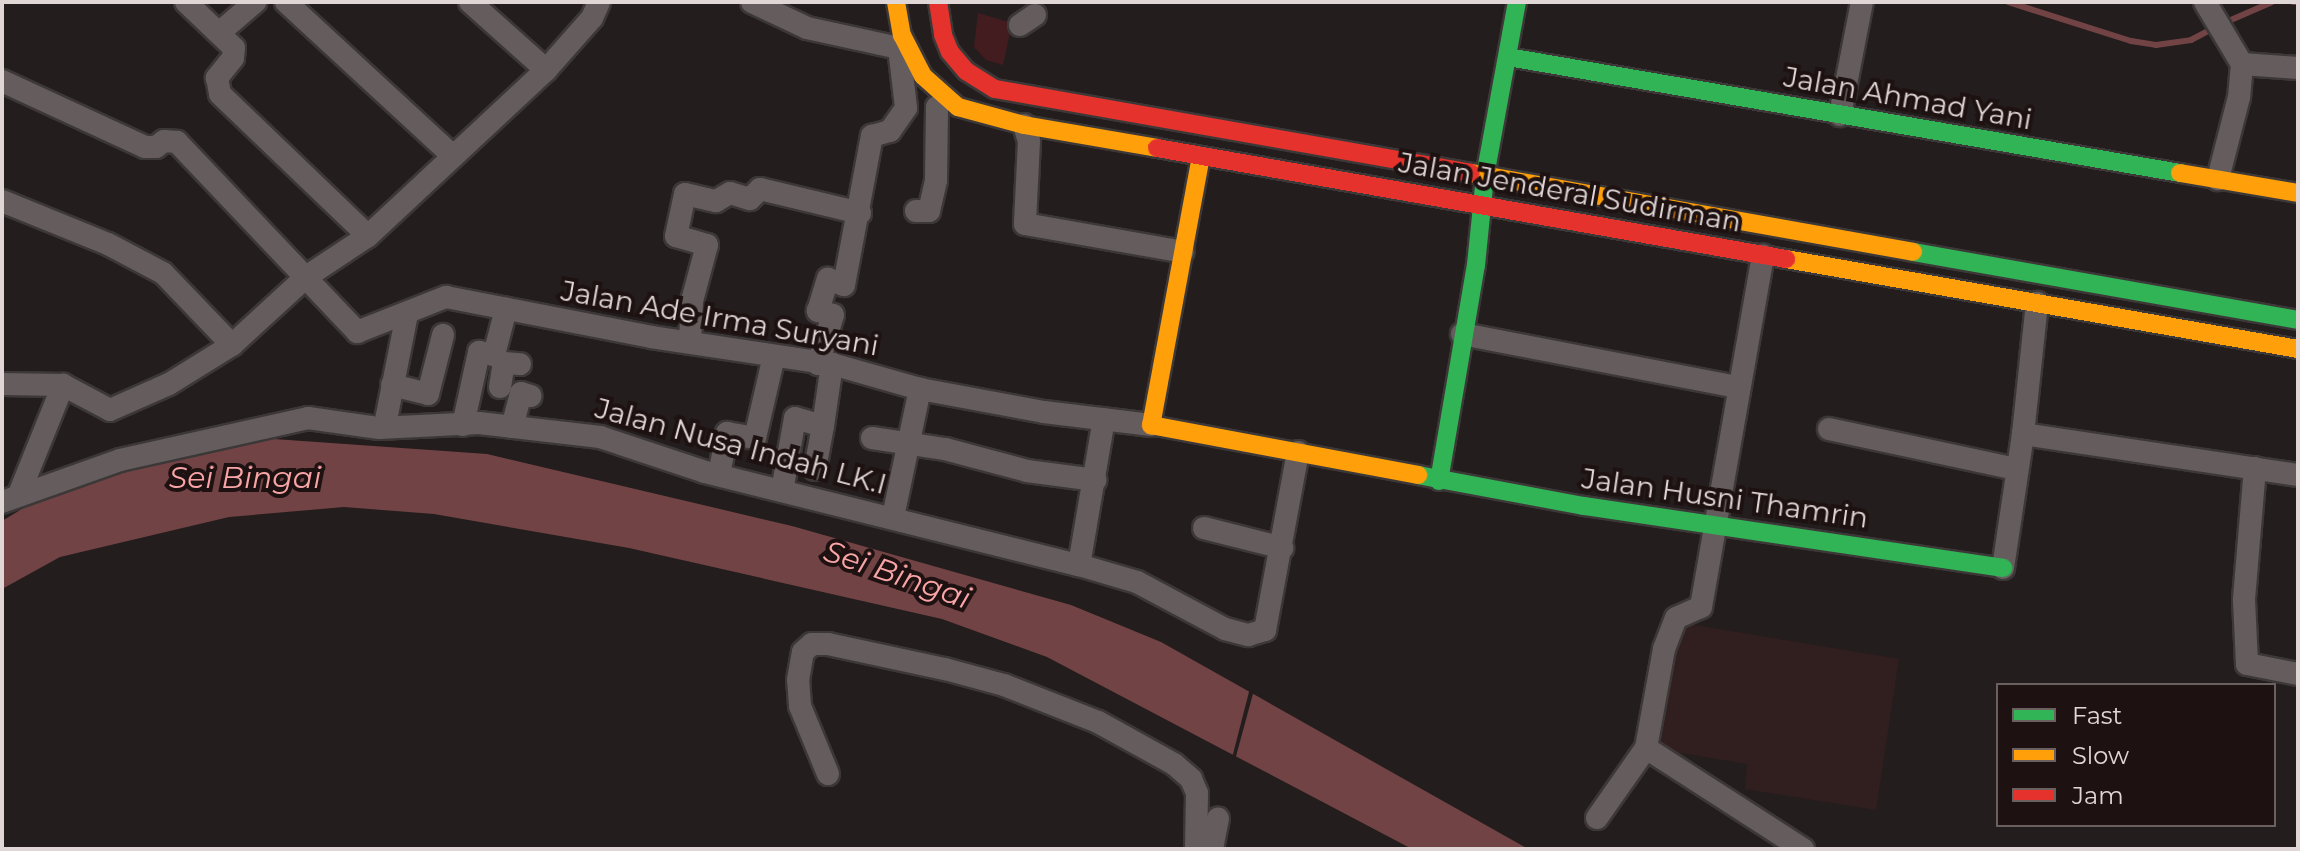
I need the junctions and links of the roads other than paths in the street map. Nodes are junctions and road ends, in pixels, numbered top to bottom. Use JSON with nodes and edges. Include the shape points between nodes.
{"nodes":[{"id":1,"x":186,"y":2,"type":"edge"},
{"id":2,"x":255,"y":2,"type":"edge"},
{"id":3,"x":286,"y":2,"type":"edge"},
{"id":4,"x":470,"y":2,"type":"edge"},
{"id":5,"x":599,"y":2,"type":"edge"},
{"id":6,"x":752,"y":2,"type":"edge"},
{"id":7,"x":896,"y":2,"type":"edge"},
{"id":8,"x":938,"y":2,"type":"edge"},
{"id":9,"x":1517,"y":2,"type":"edge"},
{"id":10,"x":1862,"y":2,"type":"edge"},
{"id":11,"x":2208,"y":6,"type":"edge"},
{"id":12,"x":219,"y":33,"type":"junction"},
{"id":13,"x":2236,"y":56,"type":"junction"},
{"id":14,"x":1508,"y":57,"type":"junction"},
{"id":15,"x":2298,"y":68,"type":"edge"},
{"id":16,"x":546,"y":70,"type":"junction"},
{"id":17,"x":2,"y":81,"type":"edge"},
{"id":18,"x":948,"y":107,"type":"junction"},
{"id":19,"x":906,"y":108,"type":"junction"},
{"id":20,"x":1110,"y":109,"type":"junction"},
{"id":21,"x":1840,"y":115,"type":"junction"},
{"id":22,"x":1024,"y":125,"type":"junction"},
{"id":23,"x":1103,"y":139,"type":"junction"},
{"id":24,"x":452,"y":155,"type":"junction"},
{"id":25,"x":1201,"y":156,"type":"junction"},
{"id":26,"x":1393,"y":160,"type":"junction"},
{"id":27,"x":1485,"y":176,"type":"junction"},
{"id":28,"x":2218,"y":179,"type":"junction"},
{"id":29,"x":1389,"y":189,"type":"junction"},
{"id":30,"x":2298,"y":193,"type":"edge"},
{"id":31,"x":2,"y":201,"type":"edge"},
{"id":32,"x":1484,"y":206,"type":"junction"},
{"id":33,"x":916,"y":211,"type":"dead end"},
{"id":34,"x":860,"y":213,"type":"junction"},
{"id":35,"x":1700,"y":214,"type":"junction"},
{"id":36,"x":368,"y":236,"type":"junction"},
{"id":37,"x":1696,"y":243,"type":"junction"},
{"id":38,"x":1183,"y":252,"type":"junction"},
{"id":39,"x":1763,"y":255,"type":"junction"},
{"id":40,"x":1985,"y":264,"type":"junction"},
{"id":41,"x":306,"y":277,"type":"junction"},
{"id":42,"x":1979,"y":293,"type":"junction"},
{"id":43,"x":2037,"y":303,"type":"junction"},
{"id":44,"x":506,"y":309,"type":"junction"},
{"id":45,"x":407,"y":314,"type":"junction"},
{"id":46,"x":2298,"y":320,"type":"edge"},
{"id":47,"x":1462,"y":334,"type":"junction"},
{"id":48,"x":443,"y":335,"type":"dead end"},
{"id":49,"x":690,"y":341,"type":"junction"},
{"id":50,"x":232,"y":345,"type":"junction"},
{"id":51,"x":2298,"y":349,"type":"edge"},
{"id":52,"x":774,"y":356,"type":"junction"},
{"id":53,"x":506,"y":361,"type":"junction"},
{"id":54,"x":825,"y":364,"type":"junction"},
{"id":55,"x":2,"y":384,"type":"edge"},
{"id":56,"x":63,"y":385,"type":"junction"},
{"id":57,"x":392,"y":385,"type":"junction"},
{"id":58,"x":1738,"y":387,"type":"junction"},
{"id":59,"x":920,"y":389,"type":"junction"},
{"id":60,"x":1104,"y":419,"type":"junction"},
{"id":61,"x":385,"y":425,"type":"junction"},
{"id":62,"x":463,"y":425,"type":"junction"},
{"id":63,"x":1151,"y":425,"type":"junction"},
{"id":64,"x":823,"y":426,"type":"junction"},
{"id":65,"x":512,"y":427,"type":"junction"},
{"id":66,"x":1829,"y":429,"type":"dead end"},
{"id":67,"x":2023,"y":434,"type":"junction"},
{"id":68,"x":872,"y":438,"type":"dead end"},
{"id":69,"x":909,"y":443,"type":"junction"},
{"id":70,"x":1298,"y":452,"type":"junction"},
{"id":71,"x":2255,"y":468,"type":"junction"},
{"id":72,"x":815,"y":469,"type":"dead end"},
{"id":73,"x":2016,"y":469,"type":"junction"},
{"id":74,"x":719,"y":475,"type":"junction"},
{"id":75,"x":2298,"y":475,"type":"edge"},
{"id":76,"x":1095,"y":480,"type":"junction"},
{"id":77,"x":1439,"y":481,"type":"junction"},
{"id":78,"x":782,"y":491,"type":"junction"},
{"id":79,"x":11,"y":498,"type":"edge"},
{"id":80,"x":893,"y":517,"type":"junction"},
{"id":81,"x":1715,"y":524,"type":"junction"},
{"id":82,"x":1204,"y":528,"type":"dead end"},
{"id":83,"x":1283,"y":548,"type":"junction"},
{"id":84,"x":1079,"y":565,"type":"junction"},
{"id":85,"x":2003,"y":568,"type":"joint"},
{"id":86,"x":2298,"y":674,"type":"edge"},
{"id":87,"x":1646,"y":748,"type":"junction"},
{"id":88,"x":828,"y":774,"type":"dead end"},
{"id":89,"x":1597,"y":818,"type":"dead end"},
{"id":90,"x":1218,"y":819,"type":"dead end"},
{"id":91,"x":1196,"y":849,"type":"edge"},
{"id":92,"x":1212,"y":849,"type":"edge"},
{"id":93,"x":1803,"y":849,"type":"edge"}],
"edges":[{"from":1,"to":12,"type":"street"},
{"from":2,"to":12,"type":"street"},
{"from":3,"to":24,"type":"street"},
{"from":4,"to":16,"type":"street"},
{"from":5,"to":16,"type":"street","via":[[592,18]]},
{"from":6,"to":19,"type":"street","via":[[807,28],[899,48]]},
{"from":7,"to":18,"type":"main road","name":"Jalan Jenderal Sudirman","via":[[902,35],[923,76]]},
{"from":8,"to":20,"type":"main road","name":"Jalan Jenderal Sudirman","via":[[943,35],[966,71],[995,89]]},
{"from":9,"to":14,"type":"main road"},
{"from":10,"to":21,"type":"street"},
{"from":11,"to":13,"type":"street"},
{"from":12,"to":36,"type":"street","via":[[235,52],[217,78],[220,94]]},
{"from":13,"to":15,"type":"street"},
{"from":13,"to":28,"type":"street","via":[[2239,97]]},
{"from":14,"to":21,"type":"main road","name":"Jalan Ahmad Yani"},
{"from":14,"to":27,"type":"main road"},
{"from":16,"to":24,"type":"street"},
{"from":17,"to":41,"type":"street","via":[[145,147],[177,142]]},
{"from":18,"to":19,"type":"street"},
{"from":18,"to":22,"type":"main road","name":"Jalan Jenderal Sudirman"},
{"from":18,"to":33,"type":"street","via":[[929,211]]},
{"from":19,"to":34,"type":"street","via":[[890,131],[872,136]]},
{"from":20,"to":23,"type":"main road"},
{"from":20,"to":26,"type":"main road","name":"Jalan Jenderal Sudirman"},
{"from":21,"to":28,"type":"main road","name":"Jalan Ahmad Yani"},
{"from":22,"to":23,"type":"main road","name":"Jalan Jenderal Sudirman"},
{"from":22,"to":38,"type":"street","via":[[1029,141],[1025,224]]},
{"from":23,"to":25,"type":"main road","name":"Jalan Jenderal Sudirman"},
{"from":24,"to":36,"type":"street"},
{"from":25,"to":29,"type":"main road","name":"Jalan Jenderal Sudirman"},
{"from":25,"to":38,"type":"main road"},
{"from":26,"to":27,"type":"main road","name":"Jalan Jenderal Sudirman"},
{"from":26,"to":29,"type":"main road"},
{"from":27,"to":32,"type":"main road"},
{"from":27,"to":35,"type":"main road","name":"Jalan Jenderal Sudirman"},
{"from":28,"to":30,"type":"main road","name":"Jalan Ahmad Yani"},
{"from":29,"to":32,"type":"main road","name":"Jalan Jenderal Sudirman"},
{"from":31,"to":50,"type":"street","via":[[108,244],[163,273]]},
{"from":32,"to":37,"type":"main road","name":"Jalan Jenderal Sudirman"},
{"from":32,"to":47,"type":"main road"},
{"from":34,"to":49,"type":"street","via":[[760,189],[750,199],[730,193],[716,201],[685,194],[676,236],[707,245],[692,301]]},
{"from":34,"to":54,"type":"street","via":[[844,285],[828,279],[818,311],[833,315]]},
{"from":35,"to":37,"type":"main road"},
{"from":35,"to":40,"type":"main road","name":"Jalan Jenderal Sudirman"},
{"from":36,"to":41,"type":"street"},
{"from":37,"to":39,"type":"main road","name":"Jalan Jenderal Sudirman"},
{"from":38,"to":63,"type":"main road"},
{"from":39,"to":42,"type":"main road","name":"Jalan Jenderal Sudirman"},
{"from":39,"to":58,"type":"street"},
{"from":40,"to":42,"type":"main road"},
{"from":40,"to":46,"type":"main road","name":"Jalan Jenderal Sudirman"},
{"from":41,"to":45,"type":"street","name":"Jalan Ade Irma Suryani","via":[[357,332]]},
{"from":41,"to":50,"type":"street"},
{"from":42,"to":43,"type":"main road","name":"Jalan Jenderal Sudirman"},
{"from":43,"to":51,"type":"main road","name":"Jalan Jenderal Sudirman"},
{"from":43,"to":67,"type":"street"},
{"from":44,"to":45,"type":"street","name":"Jalan Ade Irma Suryani","via":[[446,297]]},
{"from":44,"to":49,"type":"street","name":"Jalan Ade Irma Suryani"},
{"from":44,"to":53,"type":"street"},
{"from":45,"to":57,"type":"street"},
{"from":47,"to":58,"type":"street"},
{"from":47,"to":77,"type":"main road"},
{"from":48,"to":57,"type":"street","via":[[427,401]]},
{"from":49,"to":52,"type":"street","name":"Jalan Ade Irma Suryani"},
{"from":50,"to":56,"type":"street","via":[[169,384],[110,410]]},
{"from":52,"to":54,"type":"street","name":"Jalan Ade Irma Suryani"},
{"from":52,"to":74,"type":"street","via":[[755,438],[727,433]]},
{"from":53,"to":62,"type":"street","via":[[479,352]]},
{"from":53,"to":65,"type":"street"},
{"from":54,"to":59,"type":"street","name":"Jalan Ade Irma Suryani"},
{"from":54,"to":64,"type":"street"},
{"from":55,"to":56,"type":"street"},
{"from":56,"to":79,"type":"street"},
{"from":57,"to":61,"type":"street"},
{"from":58,"to":81,"type":"street"},
{"from":59,"to":60,"type":"street","name":"Jalan Ade Irma Suryani"},
{"from":59,"to":69,"type":"street"},
{"from":60,"to":63,"type":"street","name":"Jalan Ade Irma Suryani"},
{"from":60,"to":76,"type":"street"},
{"from":61,"to":62,"type":"street","name":"Jalan Nusa Indah LK.I"},
{"from":61,"to":79,"type":"street","name":"Jalan Nusa Indah LK.I","via":[[308,418],[120,460]]},
{"from":62,"to":65,"type":"street","name":"Jalan Nusa Indah LK.I"},
{"from":63,"to":70,"type":"main road","name":"Jalan Husni Thamrin"},
{"from":64,"to":72,"type":"street"},
{"from":64,"to":78,"type":"street","via":[[795,418]]},
{"from":65,"to":74,"type":"street","name":"Jalan Nusa Indah LK.I","via":[[600,437]]},
{"from":66,"to":73,"type":"street"},
{"from":67,"to":71,"type":"street"},
{"from":67,"to":73,"type":"street"},
{"from":68,"to":69,"type":"street"},
{"from":69,"to":76,"type":"street","via":[[1027,471]]},
{"from":69,"to":80,"type":"street"},
{"from":70,"to":77,"type":"main road","name":"Jalan Husni Thamrin"},
{"from":70,"to":83,"type":"street"},
{"from":71,"to":75,"type":"street"},
{"from":71,"to":86,"type":"street","via":[[2244,600],[2247,664]]},
{"from":73,"to":85,"type":"street"},
{"from":74,"to":78,"type":"street","name":"Jalan Nusa Indah LK.I"},
{"from":76,"to":84,"type":"street"},
{"from":77,"to":81,"type":"main road","name":"Jalan Husni Thamrin"},
{"from":78,"to":80,"type":"street","name":"Jalan Nusa Indah LK.I"},
{"from":80,"to":84,"type":"street","name":"Jalan Nusa Indah LK.I"},
{"from":81,"to":85,"type":"main road","name":"Jalan Husni Thamrin"},
{"from":81,"to":87,"type":"street","via":[[1701,607],[1676,618],[1664,649]]},
{"from":82,"to":83,"type":"street"},
{"from":83,"to":84,"type":"street","name":"Jalan Nusa Indah LK.I","via":[[1265,630],[1248,635],[1225,629],[1137,582]]},
{"from":87,"to":89,"type":"street"},
{"from":87,"to":93,"type":"street"},
{"from":88,"to":91,"type":"street","via":[[800,706],[803,652],[812,644],[1004,685],[1098,722],[1191,779],[1197,793]]},
{"from":90,"to":92,"type":"street"}]}
